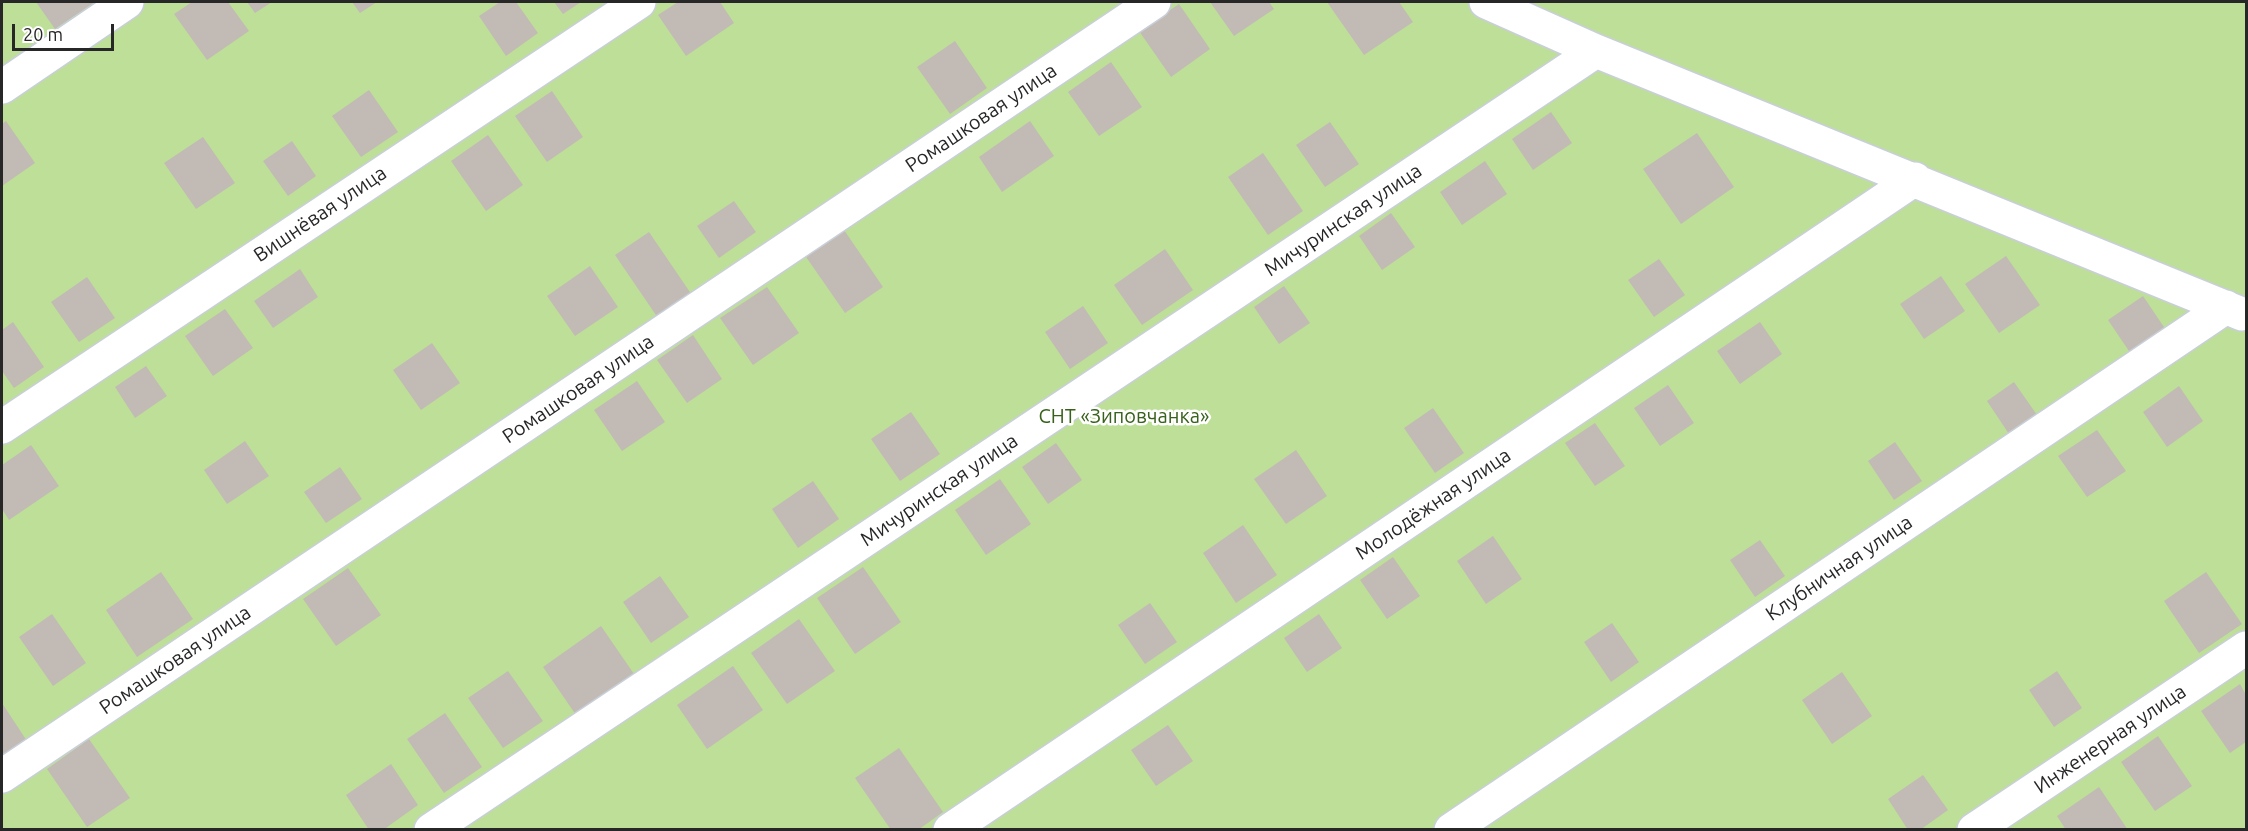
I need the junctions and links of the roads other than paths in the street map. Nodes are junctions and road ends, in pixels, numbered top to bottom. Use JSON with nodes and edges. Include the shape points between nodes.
{"nodes":[{"id":1,"x":127,"y":2,"type":"edge"},
{"id":2,"x":639,"y":2,"type":"edge"},
{"id":3,"x":1154,"y":2,"type":"edge"},
{"id":4,"x":1486,"y":2,"type":"edge"},
{"id":5,"x":1596,"y":51,"type":"junction"},
{"id":6,"x":2,"y":87,"type":"edge"},
{"id":7,"x":1915,"y":180,"type":"junction"},
{"id":8,"x":2236,"y":311,"type":"edge"},
{"id":9,"x":2,"y":427,"type":"edge"},
{"id":10,"x":2247,"y":648,"type":"edge"},
{"id":11,"x":2,"y":776,"type":"edge"},
{"id":12,"x":431,"y":830,"type":"edge"},
{"id":13,"x":950,"y":830,"type":"edge"},
{"id":14,"x":1451,"y":830,"type":"edge"},
{"id":15,"x":1974,"y":830,"type":"edge"}],
"edges":[{"from":1,"to":6,"type":"street"},
{"from":2,"to":9,"type":"street","name":"Вишнёвая улица"},
{"from":3,"to":11,"type":"street","name":"Ромашковая улица"},
{"from":4,"to":5,"type":"street"},
{"from":5,"to":7,"type":"street"},
{"from":5,"to":12,"type":"street","name":"Мичуринская улица"},
{"from":7,"to":8,"type":"street"},
{"from":7,"to":13,"type":"street","name":"Молодёжная улица"},
{"from":8,"to":14,"type":"street","name":"Клубничная улица"},
{"from":10,"to":15,"type":"street","name":"Инженерная улица"}]}
